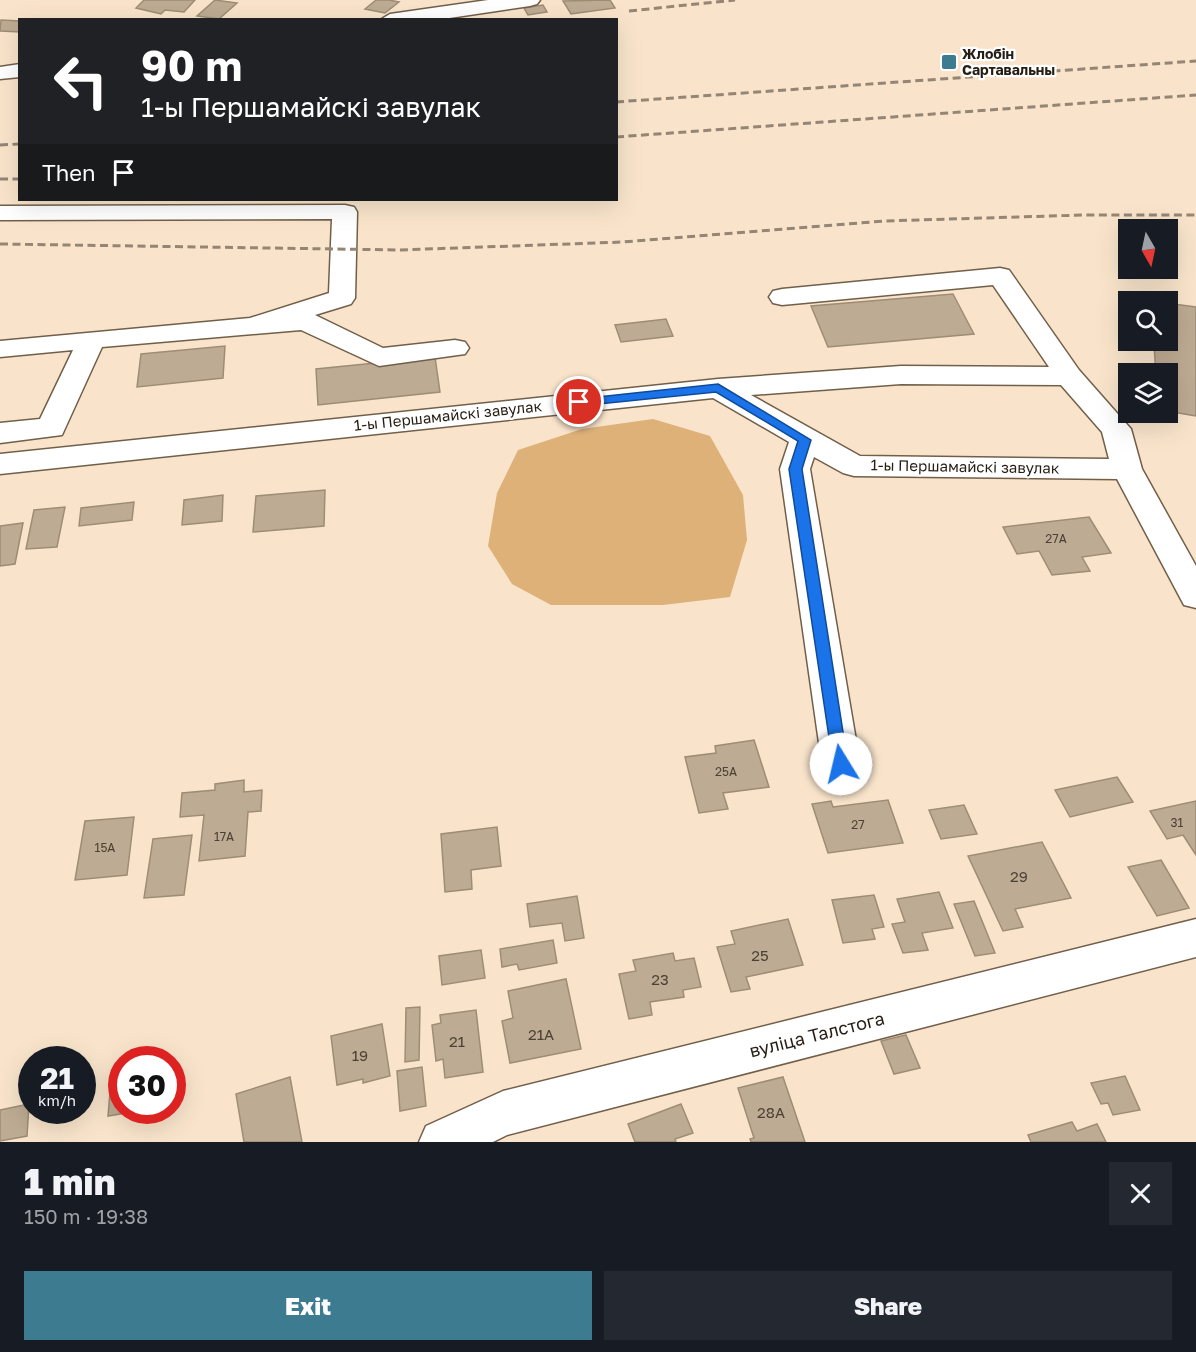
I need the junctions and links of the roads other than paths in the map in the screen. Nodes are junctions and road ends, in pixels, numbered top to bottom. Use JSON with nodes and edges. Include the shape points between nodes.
{"nodes":[{"id":1,"x":530,"y":0,"type":"edge"},
{"id":2,"x":490,"y":3,"type":"edge"},
{"id":3,"x":402,"y":18,"type":"edge"},
{"id":4,"x":18,"y":70,"type":"edge"},
{"id":5,"x":0,"y":73,"type":"edge"},
{"id":6,"x":0,"y":213,"type":"edge"},
{"id":7,"x":782,"y":297,"type":"dead end"},
{"id":8,"x":255,"y":325,"type":"junction"},
{"id":9,"x":92,"y":340,"type":"junction"},
{"id":10,"x":455,"y":348,"type":"dead end"},
{"id":11,"x":0,"y":349,"type":"edge"},
{"id":12,"x":1069,"y":376,"type":"junction"},
{"id":13,"x":718,"y":388,"type":"junction"},
{"id":14,"x":0,"y":433,"type":"edge"},
{"id":15,"x":805,"y":440,"type":"junction"},
{"id":16,"x":0,"y":464,"type":"edge"},
{"id":17,"x":1127,"y":469,"type":"junction"},
{"id":18,"x":1196,"y":596,"type":"edge"},
{"id":19,"x":841,"y":764,"type":"dead end"},
{"id":20,"x":1196,"y":938,"type":"edge"},
{"id":21,"x":442,"y":1142,"type":"edge"}],
"edges":[{"from":1,"to":2,"type":"street"},
{"from":2,"to":3,"type":"street"},
{"from":4,"to":5,"type":"street"},
{"from":6,"to":8,"type":"street","via":[[345,212],[342,298]]},
{"from":7,"to":12,"type":"street","via":[[1000,276]]},
{"from":8,"to":9,"type":"street"},
{"from":8,"to":10,"type":"street","via":[[305,321],[378,357]]},
{"from":9,"to":11,"type":"street"},
{"from":9,"to":14,"type":"street","via":[[51,428]]},
{"from":12,"to":13,"type":"street","via":[[901,375]]},
{"from":12,"to":17,"type":"street","via":[[1116,429]]},
{"from":13,"to":15,"type":"street","name":"1-ы Першамайскі завулак"},
{"from":13,"to":16,"type":"street","name":"1-ы Першамайскі завулак"},
{"from":15,"to":17,"type":"street","name":"1-ы Першамайскі завулак","via":[[854,466]]},
{"from":15,"to":19,"type":"street","via":[[795,469]]},
{"from":17,"to":18,"type":"street"},
{"from":20,"to":21,"type":"street","name":"вуліца Талстога","via":[[503,1114]]}]}
